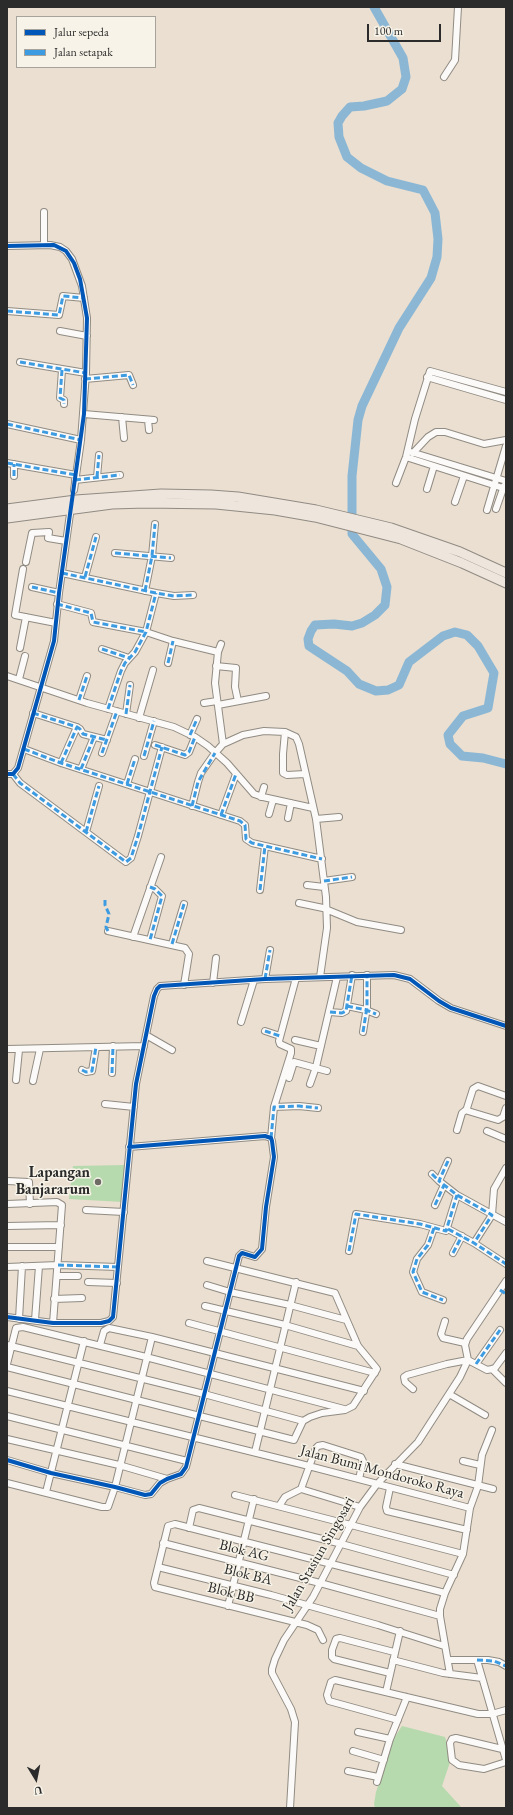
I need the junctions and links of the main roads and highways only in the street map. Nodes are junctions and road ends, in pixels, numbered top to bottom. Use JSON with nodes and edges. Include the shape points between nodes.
{"nodes":[{"id":1,"x":7,"y":509,"type":"edge"},
{"id":2,"x":315,"y":513,"type":"junction"},
{"id":3,"x":7,"y":518,"type":"edge"},
{"id":4,"x":390,"y":532,"type":"junction"},
{"id":5,"x":506,"y":574,"type":"edge"},
{"id":6,"x":506,"y":583,"type":"edge"}],
"edges":[{"from":1,"to":2,"type":"highway","via":[[76,500],[161,494],[211,495],[287,504]]},
{"from":2,"to":3,"type":"highway","via":[[216,504],[146,503],[112,504]]},
{"from":2,"to":4,"type":"highway"},
{"from":4,"to":5,"type":"highway","via":[[460,552]]},
{"from":4,"to":6,"type":"highway"}]}
